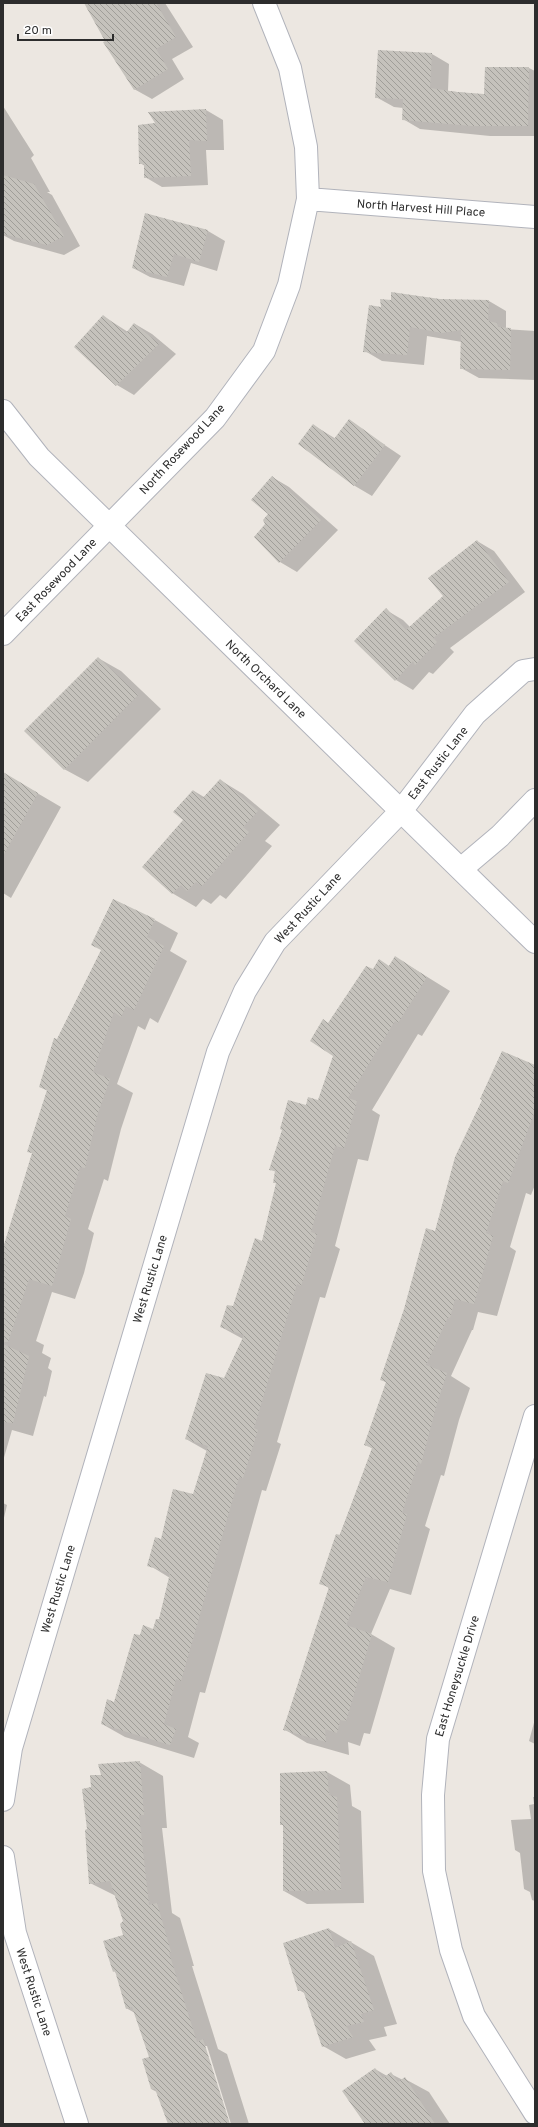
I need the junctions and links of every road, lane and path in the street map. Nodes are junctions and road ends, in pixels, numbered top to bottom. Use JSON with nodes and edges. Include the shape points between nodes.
{"nodes":[{"id":1,"x":264,"y":3,"type":"edge"},
{"id":2,"x":308,"y":199,"type":"junction"},
{"id":3,"x":535,"y":216,"type":"edge"},
{"id":4,"x":3,"y":411,"type":"edge"},
{"id":5,"x":109,"y":526,"type":"junction"},
{"id":6,"x":3,"y":634,"type":"edge"},
{"id":7,"x":535,"y":669,"type":"edge"},
{"id":8,"x":535,"y":800,"type":"edge"},
{"id":9,"x":401,"y":811,"type":"junction"},
{"id":10,"x":461,"y":869,"type":"junction"},
{"id":11,"x":535,"y":942,"type":"edge"},
{"id":12,"x":535,"y":1416,"type":"edge"},
{"id":13,"x":3,"y":1800,"type":"edge"},
{"id":14,"x":3,"y":1857,"type":"edge"},
{"id":15,"x":535,"y":2113,"type":"edge"},
{"id":16,"x":77,"y":2124,"type":"edge"}],
"edges":[{"from":1,"to":2,"type":"street","name":"North Rosewood Lane","via":[[290,68],[306,147]]},
{"from":2,"to":3,"type":"street","name":"North Harvest Hill Place"},
{"from":2,"to":5,"type":"street","name":"North Rosewood Lane","via":[[289,285],[264,351],[215,418]]},
{"from":4,"to":5,"type":"street","name":"North Orchard Lane","via":[[39,457]]},
{"from":5,"to":6,"type":"street","name":"East Rosewood Lane"},
{"from":5,"to":9,"type":"street","name":"North Orchard Lane"},
{"from":7,"to":9,"type":"street","name":"East Rustic Lane","via":[[523,671],[475,714]]},
{"from":8,"to":10,"type":"street","via":[[500,836]]},
{"from":9,"to":10,"type":"street","name":"North Orchard Lane"},
{"from":9,"to":13,"type":"street","name":"West Rustic Lane","via":[[275,942],[245,991],[218,1052],[11,1748]]},
{"from":10,"to":11,"type":"street","name":"North Orchard Lane"},
{"from":12,"to":15,"type":"street","name":"East Honeysuckle Drive","via":[[438,1739],[432,1796],[434,1871],[451,1950],[474,2016]]},
{"from":14,"to":16,"type":"street","name":"West Rustic Lane","via":[[15,1933]]}]}
